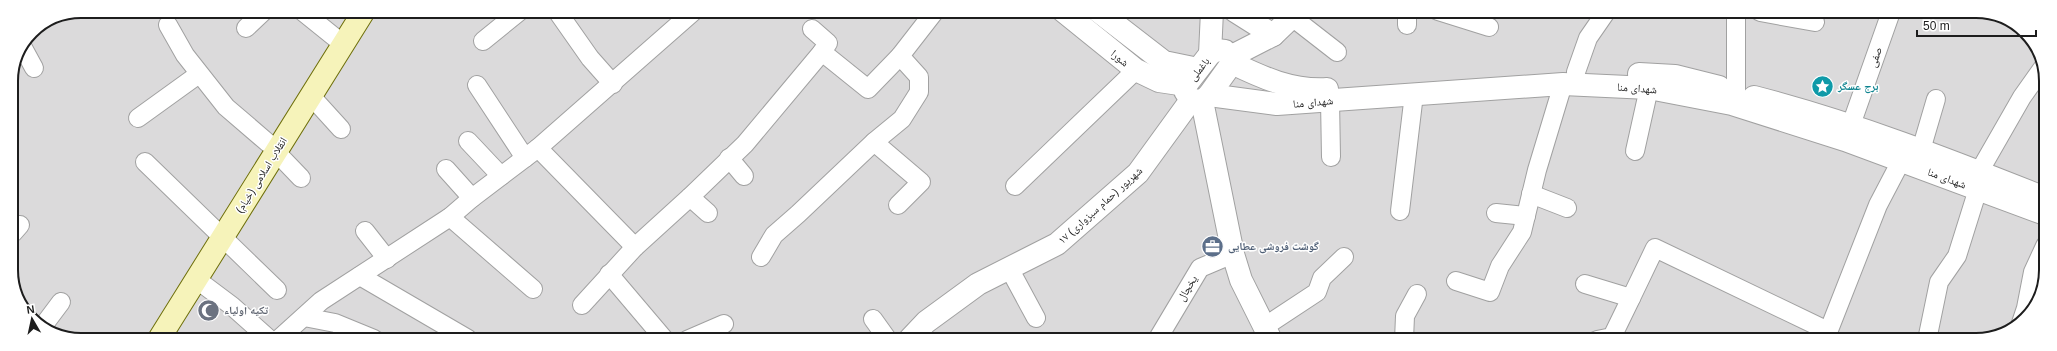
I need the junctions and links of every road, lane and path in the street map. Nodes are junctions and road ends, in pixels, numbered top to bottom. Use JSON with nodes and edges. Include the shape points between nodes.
{"nodes":[{"id":1,"x":257,"y":18,"type":"edge"},
{"id":2,"x":311,"y":18,"type":"edge"},
{"id":3,"x":360,"y":18,"type":"edge"},
{"id":4,"x":511,"y":18,"type":"edge"},
{"id":5,"x":562,"y":18,"type":"edge"},
{"id":6,"x":686,"y":18,"type":"edge"},
{"id":7,"x":929,"y":18,"type":"edge"},
{"id":8,"x":1072,"y":18,"type":"edge"},
{"id":9,"x":1107,"y":18,"type":"edge"},
{"id":10,"x":1211,"y":18,"type":"edge"},
{"id":11,"x":1247,"y":18,"type":"edge"},
{"id":12,"x":1291,"y":18,"type":"edge"},
{"id":13,"x":1299,"y":18,"type":"edge"},
{"id":14,"x":1458,"y":18,"type":"edge"},
{"id":15,"x":1602,"y":18,"type":"edge"},
{"id":16,"x":1736,"y":18,"type":"edge"},
{"id":17,"x":1793,"y":18,"type":"edge"},
{"id":18,"x":1889,"y":18,"type":"edge"},
{"id":19,"x":1815,"y":22,"type":"dead end"},
{"id":20,"x":168,"y":25,"type":"dead end"},
{"id":21,"x":1489,"y":27,"type":"dead end"},
{"id":22,"x":246,"y":28,"type":"dead end"},
{"id":23,"x":812,"y":29,"type":"dead end"},
{"id":24,"x":1273,"y":34,"type":"junction"},
{"id":25,"x":483,"y":41,"type":"dead end"},
{"id":26,"x":343,"y":44,"type":"junction"},
{"id":27,"x":26,"y":52,"type":"edge"},
{"id":28,"x":822,"y":52,"type":"junction"},
{"id":29,"x":1337,"y":52,"type":"dead end"},
{"id":30,"x":900,"y":56,"type":"junction"},
{"id":31,"x":34,"y":68,"type":"dead end"},
{"id":32,"x":1136,"y":70,"type":"junction"},
{"id":33,"x":199,"y":74,"type":"junction"},
{"id":34,"x":2038,"y":74,"type":"edge"},
{"id":35,"x":1207,"y":78,"type":"junction"},
{"id":36,"x":1569,"y":78,"type":"junction"},
{"id":37,"x":613,"y":84,"type":"junction"},
{"id":38,"x":477,"y":85,"type":"dead end"},
{"id":39,"x":1649,"y":88,"type":"junction"},
{"id":40,"x":1736,"y":92,"type":"junction"},
{"id":41,"x":1414,"y":94,"type":"junction"},
{"id":42,"x":1330,"y":95,"type":"junction"},
{"id":43,"x":311,"y":96,"type":"junction"},
{"id":44,"x":1936,"y":99,"type":"dead end"},
{"id":45,"x":138,"y":118,"type":"dead end"},
{"id":46,"x":341,"y":129,"type":"dead end"},
{"id":47,"x":1848,"y":133,"type":"junction"},
{"id":48,"x":468,"y":141,"type":"dead end"},
{"id":49,"x":874,"y":142,"type":"junction"},
{"id":50,"x":272,"y":148,"type":"junction"},
{"id":51,"x":1921,"y":150,"type":"junction"},
{"id":52,"x":1635,"y":151,"type":"dead end"},
{"id":53,"x":532,"y":153,"type":"junction"},
{"id":54,"x":1331,"y":157,"type":"dead end"},
{"id":55,"x":729,"y":158,"type":"junction"},
{"id":56,"x":1901,"y":161,"type":"junction"},
{"id":57,"x":145,"y":162,"type":"dead end"},
{"id":58,"x":446,"y":169,"type":"dead end"},
{"id":59,"x":502,"y":176,"type":"junction"},
{"id":60,"x":744,"y":176,"type":"dead end"},
{"id":61,"x":301,"y":178,"type":"dead end"},
{"id":62,"x":1979,"y":181,"type":"junction"},
{"id":63,"x":1015,"y":186,"type":"dead end"},
{"id":64,"x":1531,"y":194,"type":"junction"},
{"id":65,"x":2039,"y":196,"type":"edge"},
{"id":66,"x":472,"y":198,"type":"junction"},
{"id":67,"x":690,"y":198,"type":"junction"},
{"id":68,"x":898,"y":205,"type":"dead end"},
{"id":69,"x":1567,"y":208,"type":"dead end"},
{"id":70,"x":1400,"y":211,"type":"dead end"},
{"id":71,"x":2039,"y":211,"type":"edge"},
{"id":72,"x":708,"y":213,"type":"dead end"},
{"id":73,"x":1496,"y":213,"type":"dead end"},
{"id":74,"x":1526,"y":216,"type":"junction"},
{"id":75,"x":450,"y":217,"type":"junction"},
{"id":76,"x":365,"y":231,"type":"dead end"},
{"id":77,"x":222,"y":238,"type":"junction"},
{"id":78,"x":636,"y":247,"type":"junction"},
{"id":79,"x":1233,"y":254,"type":"junction"},
{"id":80,"x":761,"y":257,"type":"dead end"},
{"id":81,"x":1344,"y":257,"type":"dead end"},
{"id":82,"x":387,"y":259,"type":"junction"},
{"id":83,"x":2039,"y":259,"type":"edge"},
{"id":84,"x":1009,"y":268,"type":"junction"},
{"id":85,"x":609,"y":274,"type":"junction"},
{"id":86,"x":360,"y":276,"type":"junction"},
{"id":87,"x":196,"y":279,"type":"junction"},
{"id":88,"x":1456,"y":281,"type":"dead end"},
{"id":89,"x":1585,"y":284,"type":"dead end"},
{"id":90,"x":533,"y":289,"type":"dead end"},
{"id":91,"x":277,"y":290,"type":"dead end"},
{"id":92,"x":1417,"y":294,"type":"dead end"},
{"id":93,"x":1631,"y":298,"type":"junction"},
{"id":94,"x":61,"y":302,"type":"dead end"},
{"id":95,"x":582,"y":305,"type":"dead end"},
{"id":96,"x":2026,"y":308,"type":"edge"},
{"id":97,"x":52,"y":314,"type":"edge"},
{"id":98,"x":304,"y":317,"type":"junction"},
{"id":99,"x":1036,"y":318,"type":"dead end"},
{"id":100,"x":874,"y":319,"type":"dead end"},
{"id":101,"x":724,"y":324,"type":"dead end"},
{"id":102,"x":163,"y":333,"type":"edge"},
{"id":103,"x":262,"y":333,"type":"edge"},
{"id":104,"x":286,"y":333,"type":"edge"},
{"id":105,"x":358,"y":333,"type":"edge"},
{"id":106,"x":456,"y":333,"type":"edge"},
{"id":107,"x":659,"y":333,"type":"edge"},
{"id":108,"x":703,"y":333,"type":"edge"},
{"id":109,"x":883,"y":333,"type":"edge"},
{"id":110,"x":916,"y":333,"type":"edge"},
{"id":111,"x":1161,"y":333,"type":"edge"},
{"id":112,"x":1268,"y":333,"type":"edge"},
{"id":113,"x":1269,"y":333,"type":"edge"},
{"id":114,"x":1404,"y":333,"type":"edge"},
{"id":115,"x":1614,"y":333,"type":"edge"},
{"id":116,"x":1822,"y":333,"type":"edge"},
{"id":117,"x":1827,"y":333,"type":"edge"},
{"id":118,"x":1928,"y":333,"type":"edge"}],
"edges":[{"from":1,"to":22,"type":"street"},
{"from":2,"to":26,"type":"street"},
{"from":3,"to":26,"type":"main road","name":"انقلاب اسلامی (خیام)"},
{"from":4,"to":25,"type":"street"},
{"from":5,"to":37,"type":"street","via":[[590,58]]},
{"from":6,"to":37,"type":"street"},
{"from":7,"to":30,"type":"street"},
{"from":8,"to":32,"type":"street","name":"شورا"},
{"from":9,"to":35,"type":"street","name":"شورا","via":[[1164,62]]},
{"from":10,"to":35,"type":"street"},
{"from":11,"to":24,"type":"street"},
{"from":12,"to":24,"type":"street"},
{"from":13,"to":29,"type":"street"},
{"from":14,"to":21,"type":"street"},
{"from":15,"to":36,"type":"street","via":[[1588,38]]},
{"from":16,"to":40,"type":"street"},
{"from":17,"to":19,"type":"street"},
{"from":18,"to":47,"type":"street","name":"صفی"},
{"from":20,"to":33,"type":"street"},
{"from":23,"to":28,"type":"street","via":[[828,43]]},
{"from":24,"to":35,"type":"street"},
{"from":26,"to":43,"type":"main road","name":"انقلاب اسلامی (خیام)"},
{"from":27,"to":31,"type":"street"},
{"from":28,"to":30,"type":"street","via":[[868,89]]},
{"from":28,"to":55,"type":"street","via":[[745,144]]},
{"from":30,"to":49,"type":"street","via":[[918,77],[919,92],[902,119]]},
{"from":32,"to":35,"type":"street","name":"شورا","via":[[1158,81]]},
{"from":32,"to":63,"type":"street"},
{"from":33,"to":45,"type":"street"},
{"from":33,"to":50,"type":"street","via":[[226,107]]},
{"from":34,"to":62,"type":"street","via":[[2022,97]]},
{"from":35,"to":42,"type":"street","name":"شهدای منا","via":[[1261,77],[1291,87]]},
{"from":35,"to":42,"type":"street","name":"شهدای منا","via":[[1277,104]]},
{"from":35,"to":79,"type":"street"},
{"from":35,"to":84,"type":"street","name":"۱۷ شهریور (حمام سبزواری)","via":[[1138,173],[1057,244]]},
{"from":36,"to":39,"type":"street","name":"شهدای منا"},
{"from":36,"to":40,"type":"street","name":"شهدای منا","via":[[1618,72],[1674,76]]},
{"from":36,"to":41,"type":"street","name":"شهدای منا"},
{"from":36,"to":42,"type":"street","name":"شهدای منا","via":[[1465,76]]},
{"from":36,"to":64,"type":"street"},
{"from":37,"to":53,"type":"street"},
{"from":38,"to":53,"type":"street"},
{"from":39,"to":47,"type":"street","name":"شهدای منا","via":[[1732,104]]},
{"from":39,"to":52,"type":"street"},
{"from":40,"to":47,"type":"street","name":"شهدای منا","via":[[1793,107]]},
{"from":41,"to":42,"type":"street","name":"شهدای منا"},
{"from":41,"to":70,"type":"street"},
{"from":42,"to":54,"type":"street"},
{"from":43,"to":46,"type":"street"},
{"from":43,"to":50,"type":"main road","name":"انقلاب اسلامی (خیام)"},
{"from":44,"to":51,"type":"street"},
{"from":47,"to":51,"type":"street","name":"شهدای منا"},
{"from":47,"to":56,"type":"street","name":"شهدای منا"},
{"from":48,"to":59,"type":"street"},
{"from":49,"to":68,"type":"street","via":[[921,182]]},
{"from":49,"to":80,"type":"street","via":[[774,235]]},
{"from":50,"to":61,"type":"street"},
{"from":50,"to":77,"type":"main road","name":"انقلاب اسلامی (خیام)"},
{"from":51,"to":62,"type":"street","name":"شهدای منا"},
{"from":53,"to":59,"type":"street"},
{"from":53,"to":78,"type":"street"},
{"from":55,"to":60,"type":"street"},
{"from":55,"to":67,"type":"street"},
{"from":56,"to":62,"type":"street","name":"شهدای منا"},
{"from":56,"to":117,"type":"street","via":[[1878,205]]},
{"from":57,"to":77,"type":"street"},
{"from":58,"to":66,"type":"street"},
{"from":59,"to":66,"type":"street"},
{"from":62,"to":65,"type":"street","name":"شهدای منا"},
{"from":62,"to":71,"type":"street","name":"شهدای منا"},
{"from":62,"to":118,"type":"street","via":[[1957,256],[1938,282]]},
{"from":64,"to":69,"type":"street"},
{"from":64,"to":74,"type":"street"},
{"from":66,"to":75,"type":"street"},
{"from":67,"to":72,"type":"street"},
{"from":67,"to":78,"type":"street"},
{"from":73,"to":74,"type":"street"},
{"from":74,"to":88,"type":"street","via":[[1522,232],[1500,266],[1490,292]]},
{"from":75,"to":82,"type":"street"},
{"from":75,"to":90,"type":"street"},
{"from":76,"to":82,"type":"street"},
{"from":77,"to":87,"type":"main road","name":"انقلاب اسلامی (خیام)"},
{"from":77,"to":91,"type":"street"},
{"from":78,"to":85,"type":"street"},
{"from":79,"to":111,"type":"street","name":"یخچال","via":[[1200,268]]},
{"from":79,"to":112,"type":"street","via":[[1241,280]]},
{"from":81,"to":113,"type":"street","via":[[1322,278],[1317,292]]},
{"from":82,"to":86,"type":"street"},
{"from":83,"to":96,"type":"street","via":[[2033,272]]},
{"from":84,"to":99,"type":"street"},
{"from":84,"to":110,"type":"street","name":"۱۷ شهریور (حمام سبزواری)","via":[[978,284],[926,322]]},
{"from":85,"to":95,"type":"street"},
{"from":85,"to":107,"type":"street"},
{"from":86,"to":98,"type":"street","via":[[321,301]]},
{"from":86,"to":106,"type":"street"},
{"from":87,"to":102,"type":"main road","name":"انقلاب اسلامی (خیام)"},
{"from":87,"to":103,"type":"street"},
{"from":89,"to":93,"type":"street"},
{"from":92,"to":114,"type":"street","via":[[1405,316]]},
{"from":93,"to":115,"type":"street"},
{"from":93,"to":116,"type":"street","via":[[1655,248]]},
{"from":94,"to":97,"type":"street"},
{"from":98,"to":104,"type":"street"},
{"from":98,"to":105,"type":"street","via":[[335,323]]},
{"from":100,"to":109,"type":"street"},
{"from":101,"to":108,"type":"street"}]}
